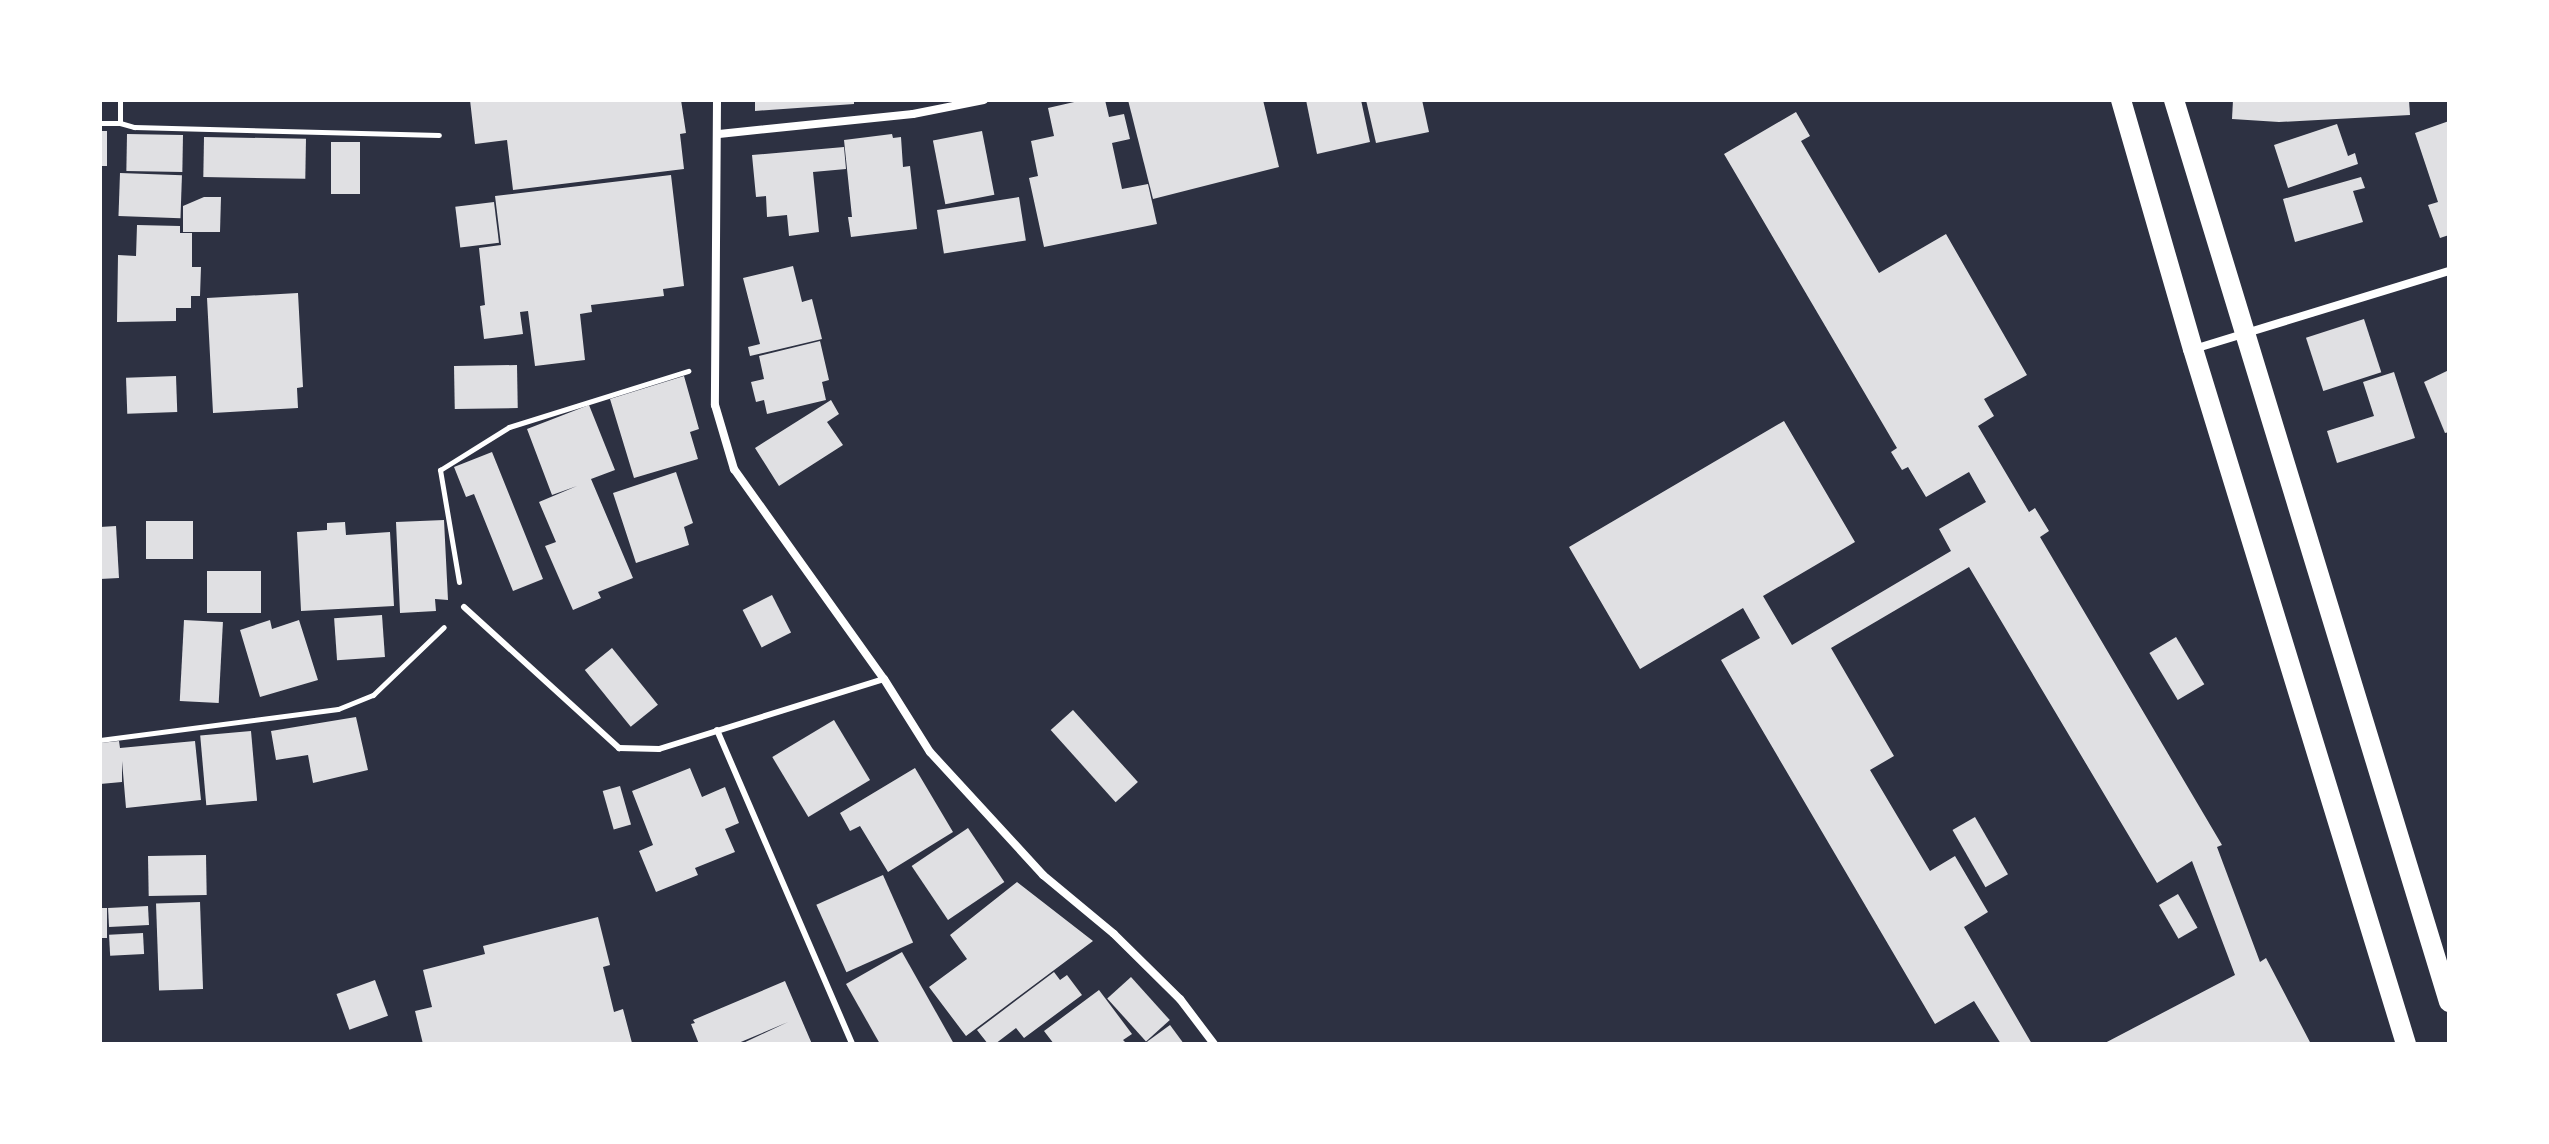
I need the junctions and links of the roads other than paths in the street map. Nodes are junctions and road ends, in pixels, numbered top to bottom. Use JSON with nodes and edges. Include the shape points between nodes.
{"nodes":[{"id":1,"x":717,"y":100,"type":"edge"},
{"id":2,"x":984,"y":100,"type":"edge"},
{"id":3,"x":2121,"y":100,"type":"edge"},
{"id":4,"x":2174,"y":100,"type":"edge"},
{"id":5,"x":719,"y":134,"type":"junction"},
{"id":6,"x":2449,"y":271,"type":"edge"},
{"id":7,"x":2245,"y":334,"type":"junction"},
{"id":8,"x":2193,"y":349,"type":"junction"},
{"id":9,"x":464,"y":607,"type":"road end"},
{"id":10,"x":884,"y":679,"type":"junction"},
{"id":11,"x":717,"y":730,"type":"junction"},
{"id":12,"x":2449,"y":1002,"type":"edge"},
{"id":13,"x":852,"y":1044,"type":"edge"},
{"id":14,"x":1214,"y":1044,"type":"edge"},
{"id":15,"x":2406,"y":1044,"type":"edge"}],
"edges":[{"from":1,"to":5,"type":"street"},
{"from":2,"to":5,"type":"street","via":[[913,114]]},
{"from":3,"to":8,"type":"main road"},
{"from":4,"to":7,"type":"main road"},
{"from":5,"to":10,"type":"street","via":[[715,405],[734,469]]},
{"from":6,"to":7,"type":"street"},
{"from":7,"to":8,"type":"street"},
{"from":7,"to":12,"type":"main road"},
{"from":8,"to":15,"type":"main road"},
{"from":9,"to":11,"type":"lane","via":[[619,748],[659,749]]},
{"from":10,"to":11,"type":"lane"},
{"from":10,"to":14,"type":"street","via":[[930,752],[1043,875],[1180,999]]},
{"from":11,"to":13,"type":"lane"}]}
